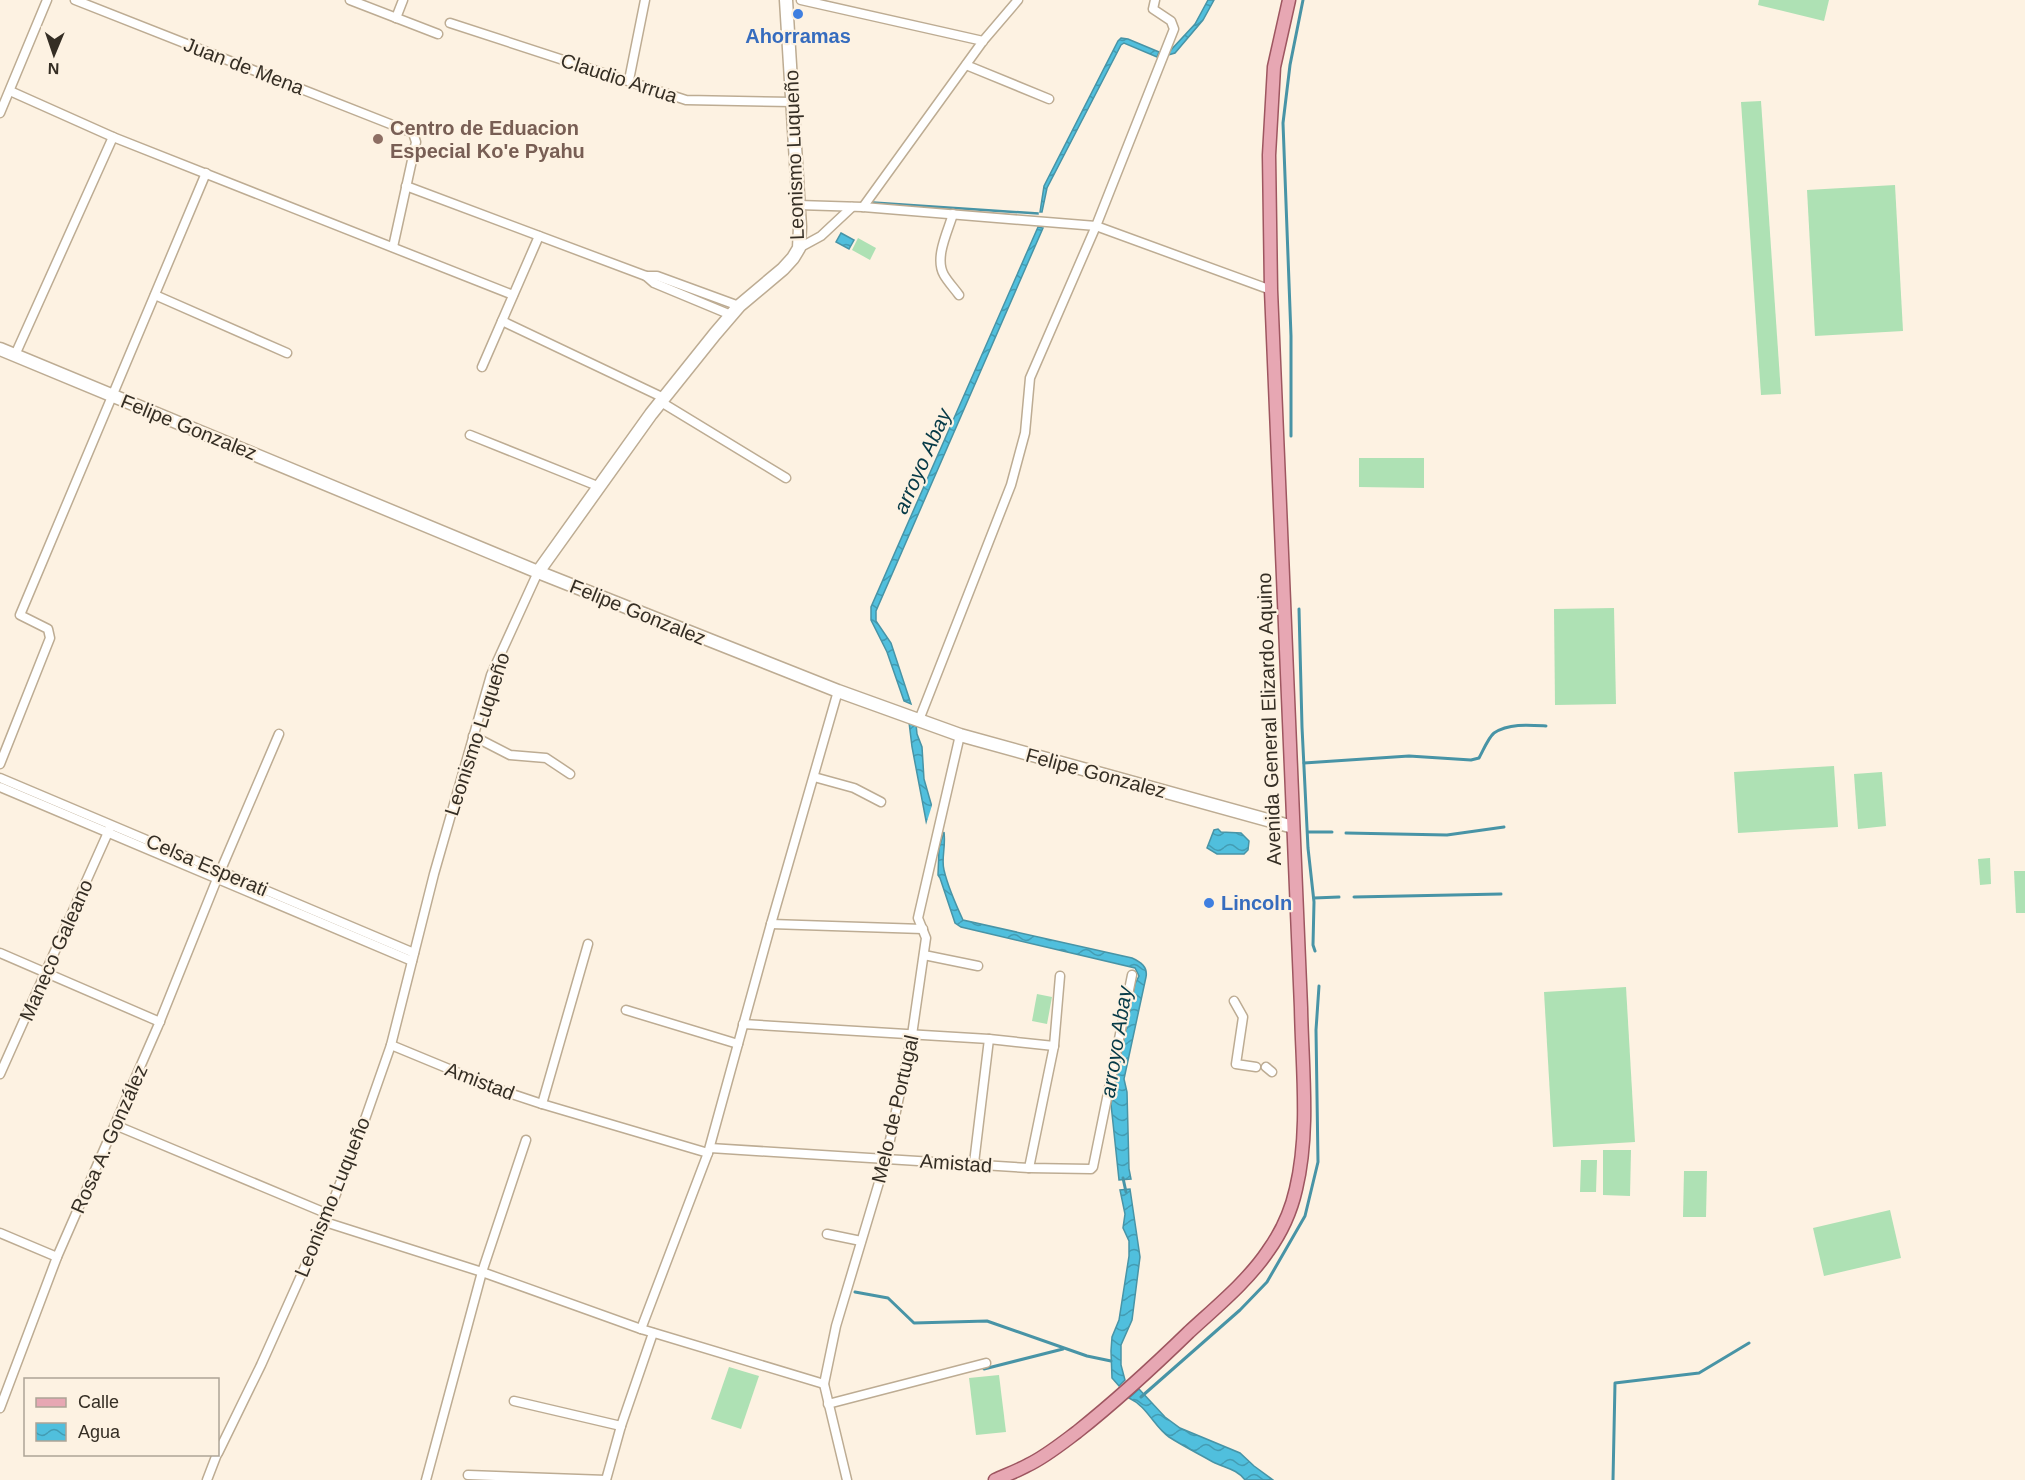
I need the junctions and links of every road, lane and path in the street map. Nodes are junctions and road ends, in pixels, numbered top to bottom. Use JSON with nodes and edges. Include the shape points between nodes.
{"nodes":[{"id":1,"x":47,"y":0,"type":"edge"},
{"id":2,"x":75,"y":0,"type":"edge"},
{"id":3,"x":350,"y":0,"type":"edge"},
{"id":4,"x":403,"y":0,"type":"edge"},
{"id":5,"x":645,"y":0,"type":"edge"},
{"id":6,"x":786,"y":0,"type":"edge"},
{"id":7,"x":801,"y":0,"type":"edge"},
{"id":8,"x":1018,"y":0,"type":"edge"},
{"id":9,"x":1155,"y":0,"type":"edge"},
{"id":10,"x":1289,"y":0,"type":"edge"},
{"id":11,"x":396,"y":18,"type":"junction"},
{"id":12,"x":450,"y":23,"type":"dead end"},
{"id":13,"x":438,"y":34,"type":"dead end"},
{"id":14,"x":983,"y":41,"type":"junction"},
{"id":15,"x":966,"y":65,"type":"junction"},
{"id":16,"x":629,"y":80,"type":"junction"},
{"id":17,"x":10,"y":91,"type":"junction"},
{"id":18,"x":1049,"y":99,"type":"dead end"},
{"id":19,"x":793,"y":102,"type":"junction"},
{"id":20,"x":0,"y":113,"type":"edge"},
{"id":21,"x":113,"y":136,"type":"junction"},
{"id":22,"x":206,"y":173,"type":"junction"},
{"id":23,"x":406,"y":186,"type":"junction"},
{"id":24,"x":798,"y":205,"type":"junction"},
{"id":25,"x":852,"y":207,"type":"junction"},
{"id":26,"x":863,"y":207,"type":"junction"},
{"id":27,"x":953,"y":214,"type":"junction"},
{"id":28,"x":1096,"y":226,"type":"junction"},
{"id":29,"x":539,"y":236,"type":"junction"},
{"id":30,"x":393,"y":247,"type":"junction"},
{"id":31,"x":799,"y":248,"type":"junction"},
{"id":32,"x":1271,"y":290,"type":"junction"},
{"id":33,"x":155,"y":295,"type":"junction"},
{"id":34,"x":513,"y":295,"type":"junction"},
{"id":35,"x":959,"y":295,"type":"dead end"},
{"id":36,"x":735,"y":310,"type":"junction"},
{"id":37,"x":502,"y":321,"type":"junction"},
{"id":38,"x":0,"y":349,"type":"edge"},
{"id":39,"x":286,"y":354,"type":"dead end"},
{"id":40,"x":15,"y":355,"type":"junction"},
{"id":41,"x":482,"y":367,"type":"dead end"},
{"id":42,"x":113,"y":396,"type":"junction"},
{"id":43,"x":662,"y":400,"type":"junction"},
{"id":44,"x":470,"y":435,"type":"dead end"},
{"id":45,"x":786,"y":478,"type":"dead end"},
{"id":46,"x":600,"y":487,"type":"junction"},
{"id":47,"x":538,"y":572,"type":"junction"},
{"id":48,"x":838,"y":691,"type":"junction"},
{"id":49,"x":919,"y":720,"type":"junction"},
{"id":50,"x":279,"y":734,"type":"dead end"},
{"id":51,"x":960,"y":735,"type":"junction"},
{"id":52,"x":473,"y":736,"type":"junction"},
{"id":53,"x":0,"y":764,"type":"edge"},
{"id":54,"x":570,"y":774,"type":"dead end"},
{"id":55,"x":813,"y":777,"type":"junction"},
{"id":56,"x":0,"y":778,"type":"edge"},
{"id":57,"x":0,"y":787,"type":"edge"},
{"id":58,"x":881,"y":802,"type":"dead end"},
{"id":59,"x":1293,"y":827,"type":"junction"},
{"id":60,"x":109,"y":829,"type":"junction"},
{"id":61,"x":219,"y":875,"type":"junction"},
{"id":62,"x":771,"y":924,"type":"junction"},
{"id":63,"x":923,"y":928,"type":"junction"},
{"id":64,"x":588,"y":944,"type":"dead end"},
{"id":65,"x":0,"y":953,"type":"edge"},
{"id":66,"x":924,"y":955,"type":"junction"},
{"id":67,"x":413,"y":957,"type":"junction"},
{"id":68,"x":978,"y":966,"type":"dead end"},
{"id":69,"x":46,"y":972,"type":"junction"},
{"id":70,"x":1132,"y":975,"type":"dead end"},
{"id":71,"x":1060,"y":976,"type":"dead end"},
{"id":72,"x":1234,"y":1002,"type":"dead end"},
{"id":73,"x":626,"y":1010,"type":"dead end"},
{"id":74,"x":160,"y":1022,"type":"junction"},
{"id":75,"x":743,"y":1024,"type":"junction"},
{"id":76,"x":912,"y":1035,"type":"junction"},
{"id":77,"x":989,"y":1039,"type":"junction"},
{"id":78,"x":738,"y":1044,"type":"junction"},
{"id":79,"x":391,"y":1045,"type":"junction"},
{"id":80,"x":1054,"y":1046,"type":"junction"},
{"id":81,"x":1259,"y":1068,"type":"dead end"},
{"id":82,"x":0,"y":1074,"type":"edge"},
{"id":83,"x":542,"y":1104,"type":"junction"},
{"id":84,"x":115,"y":1125,"type":"junction"},
{"id":85,"x":526,"y":1140,"type":"dead end"},
{"id":86,"x":709,"y":1150,"type":"junction"},
{"id":87,"x":886,"y":1159,"type":"junction"},
{"id":88,"x":974,"y":1163,"type":"junction"},
{"id":89,"x":1029,"y":1168,"type":"junction"},
{"id":90,"x":326,"y":1218,"type":"junction"},
{"id":91,"x":0,"y":1233,"type":"edge"},
{"id":92,"x":826,"y":1234,"type":"dead end"},
{"id":93,"x":861,"y":1241,"type":"junction"},
{"id":94,"x":57,"y":1257,"type":"junction"},
{"id":95,"x":482,"y":1272,"type":"junction"},
{"id":96,"x":641,"y":1329,"type":"junction"},
{"id":97,"x":653,"y":1333,"type":"junction"},
{"id":98,"x":986,"y":1363,"type":"dead end"},
{"id":99,"x":824,"y":1384,"type":"junction"},
{"id":100,"x":514,"y":1401,"type":"dead end"},
{"id":101,"x":828,"y":1404,"type":"junction"},
{"id":102,"x":0,"y":1408,"type":"edge"},
{"id":103,"x":621,"y":1426,"type":"junction"},
{"id":104,"x":219,"y":1450,"type":"edge"},
{"id":105,"x":216,"y":1456,"type":"edge"},
{"id":106,"x":1029,"y":1465,"type":"junction"},
{"id":107,"x":468,"y":1475,"type":"dead end"},
{"id":108,"x":207,"y":1480,"type":"edge"},
{"id":109,"x":426,"y":1480,"type":"edge"},
{"id":110,"x":606,"y":1480,"type":"edge"},
{"id":111,"x":847,"y":1480,"type":"edge"},
{"id":112,"x":995,"y":1480,"type":"edge"},
{"id":113,"x":1021,"y":1480,"type":"edge"}],
"edges":[{"from":1,"to":17,"type":"street"},
{"from":2,"to":23,"type":"street","name":"Juan de Mena","via":[[413,133],[416,142]]},
{"from":3,"to":11,"type":"street"},
{"from":4,"to":11,"type":"street"},
{"from":5,"to":16,"type":"street"},
{"from":6,"to":19,"type":"street","name":"Leonismo Luqueño"},
{"from":7,"to":14,"type":"street"},
{"from":8,"to":14,"type":"street"},
{"from":9,"to":28,"type":"street","via":[[1153,9],[1171,21],[1174,29]]},
{"from":10,"to":32,"type":"main road","name":"Avenida General Elizardo Aquino","via":[[1274,67],[1269,155]]},
{"from":11,"to":13,"type":"street"},
{"from":12,"to":16,"type":"street","name":"Claudio Arrua"},
{"from":14,"to":15,"type":"street"},
{"from":15,"to":18,"type":"street"},
{"from":15,"to":26,"type":"street"},
{"from":16,"to":19,"type":"street","name":"Claudio Arrua","via":[[686,99]]},
{"from":17,"to":20,"type":"street"},
{"from":17,"to":21,"type":"street"},
{"from":19,"to":24,"type":"street","name":"Leonismo Luqueño"},
{"from":21,"to":22,"type":"street"},
{"from":21,"to":40,"type":"street"},
{"from":22,"to":30,"type":"street"},
{"from":22,"to":33,"type":"street"},
{"from":23,"to":29,"type":"street"},
{"from":23,"to":30,"type":"street"},
{"from":24,"to":25,"type":"street"},
{"from":24,"to":31,"type":"street","name":"Leonismo Luqueño"},
{"from":25,"to":26,"type":"street"},
{"from":25,"to":31,"type":"street","via":[[821,236]]},
{"from":26,"to":27,"type":"street"},
{"from":27,"to":28,"type":"street"},
{"from":27,"to":35,"type":"street","via":[[940,265]]},
{"from":28,"to":32,"type":"street"},
{"from":28,"to":49,"type":"street","via":[[1030,378],[1024,433],[1011,484]]},
{"from":29,"to":34,"type":"street"},
{"from":29,"to":36,"type":"street"},
{"from":30,"to":34,"type":"street"},
{"from":31,"to":36,"type":"street","name":"Leonismo Luqueño","via":[[783,269]]},
{"from":32,"to":59,"type":"main road","name":"Avenida General Elizardo Aquino"},
{"from":33,"to":39,"type":"street"},
{"from":33,"to":42,"type":"street"},
{"from":34,"to":37,"type":"street"},
{"from":36,"to":43,"type":"street","name":"Leonismo Luqueño"},
{"from":37,"to":41,"type":"street"},
{"from":37,"to":43,"type":"street"},
{"from":38,"to":40,"type":"street","name":"Felipe Gonzalez"},
{"from":40,"to":42,"type":"street","name":"Felipe Gonzalez"},
{"from":42,"to":47,"type":"street","name":"Felipe Gonzalez"},
{"from":42,"to":53,"type":"street","via":[[20,615],[48,629],[50,636]]},
{"from":43,"to":45,"type":"street"},
{"from":43,"to":46,"type":"street","name":"Leonismo Luqueño"},
{"from":44,"to":46,"type":"street"},
{"from":46,"to":47,"type":"street","name":"Leonismo Luqueño"},
{"from":47,"to":48,"type":"street","name":"Felipe Gonzalez"},
{"from":47,"to":52,"type":"street","name":"Leonismo Luqueño","via":[[491,675]]},
{"from":48,"to":49,"type":"street","name":"Felipe Gonzalez"},
{"from":48,"to":55,"type":"street"},
{"from":49,"to":51,"type":"street","name":"Felipe Gonzalez"},
{"from":50,"to":61,"type":"street","name":"Rosa A. González"},
{"from":51,"to":59,"type":"street","name":"Felipe Gonzalez"},
{"from":51,"to":63,"type":"street","name":"Melo de Portugal","via":[[918,918]]},
{"from":52,"to":54,"type":"street","via":[[510,755],[546,758]]},
{"from":52,"to":67,"type":"street","name":"Leonismo Luqueño"},
{"from":55,"to":58,"type":"street","via":[[854,788]]},
{"from":55,"to":62,"type":"street"},
{"from":56,"to":60,"type":"street","name":"Celsa Esperati"},
{"from":57,"to":60,"type":"street","name":"Celsa Esperati"},
{"from":59,"to":106,"type":"main road","name":"Avenida General Elizardo Aquino","via":[[1304,1121],[1296,1190],[1285,1222],[1246,1278],[1136,1382],[1056,1448]]},
{"from":60,"to":61,"type":"street","name":"Celsa Esperati"},
{"from":60,"to":69,"type":"street","name":"Maneco Galeano"},
{"from":61,"to":67,"type":"street","name":"Celsa Esperati"},
{"from":61,"to":74,"type":"street","name":"Rosa A. González"},
{"from":62,"to":63,"type":"street"},
{"from":62,"to":75,"type":"street"},
{"from":63,"to":66,"type":"street","name":"Melo de Portugal"},
{"from":64,"to":83,"type":"street"},
{"from":65,"to":69,"type":"street"},
{"from":66,"to":68,"type":"street"},
{"from":66,"to":76,"type":"street","name":"Melo de Portugal"},
{"from":67,"to":79,"type":"street","name":"Leonismo Luqueño"},
{"from":69,"to":74,"type":"street"},
{"from":69,"to":82,"type":"street","name":"Maneco Galeano"},
{"from":70,"to":89,"type":"street","name":"Amistad","via":[[1093,1167]]},
{"from":71,"to":80,"type":"street"},
{"from":72,"to":81,"type":"street","via":[[1243,1017],[1238,1050]]},
{"from":73,"to":78,"type":"street"},
{"from":74,"to":84,"type":"street","name":"Rosa A. González"},
{"from":75,"to":76,"type":"street"},
{"from":75,"to":78,"type":"street"},
{"from":76,"to":77,"type":"street"},
{"from":76,"to":87,"type":"street","name":"Melo de Portugal"},
{"from":77,"to":80,"type":"street"},
{"from":77,"to":88,"type":"street"},
{"from":78,"to":86,"type":"street"},
{"from":79,"to":83,"type":"street","name":"Amistad"},
{"from":79,"to":90,"type":"street","name":"Leonismo Luqueño"},
{"from":80,"to":89,"type":"street"},
{"from":83,"to":86,"type":"street","name":"Amistad"},
{"from":84,"to":90,"type":"street"},
{"from":84,"to":94,"type":"street","name":"Rosa A. González"},
{"from":85,"to":95,"type":"street"},
{"from":86,"to":87,"type":"street","name":"Amistad"},
{"from":86,"to":96,"type":"street"},
{"from":87,"to":88,"type":"street","name":"Amistad"},
{"from":87,"to":93,"type":"street","name":"Melo de Portugal"},
{"from":88,"to":89,"type":"street","name":"Amistad"},
{"from":90,"to":95,"type":"street"},
{"from":90,"to":104,"type":"street","name":"Leonismo Luqueño"},
{"from":91,"to":94,"type":"street"},
{"from":92,"to":93,"type":"street"},
{"from":93,"to":99,"type":"street","name":"Melo de Portugal"},
{"from":94,"to":102,"type":"street","name":"Rosa A. González"},
{"from":95,"to":96,"type":"street"},
{"from":95,"to":109,"type":"street"},
{"from":96,"to":97,"type":"street"},
{"from":97,"to":99,"type":"street"},
{"from":97,"to":103,"type":"street"},
{"from":98,"to":101,"type":"street"},
{"from":99,"to":101,"type":"street","name":"Melo de Portugal"},
{"from":100,"to":103,"type":"street"},
{"from":101,"to":111,"type":"street","name":"Melo de Portugal"},
{"from":103,"to":110,"type":"street"},
{"from":105,"to":108,"type":"street","name":"Leonismo Luqueño"},
{"from":106,"to":112,"type":"main road","name":"Avenida General Elizardo Aquino"},
{"from":106,"to":113,"type":"main road"},
{"from":107,"to":110,"type":"street"}]}
